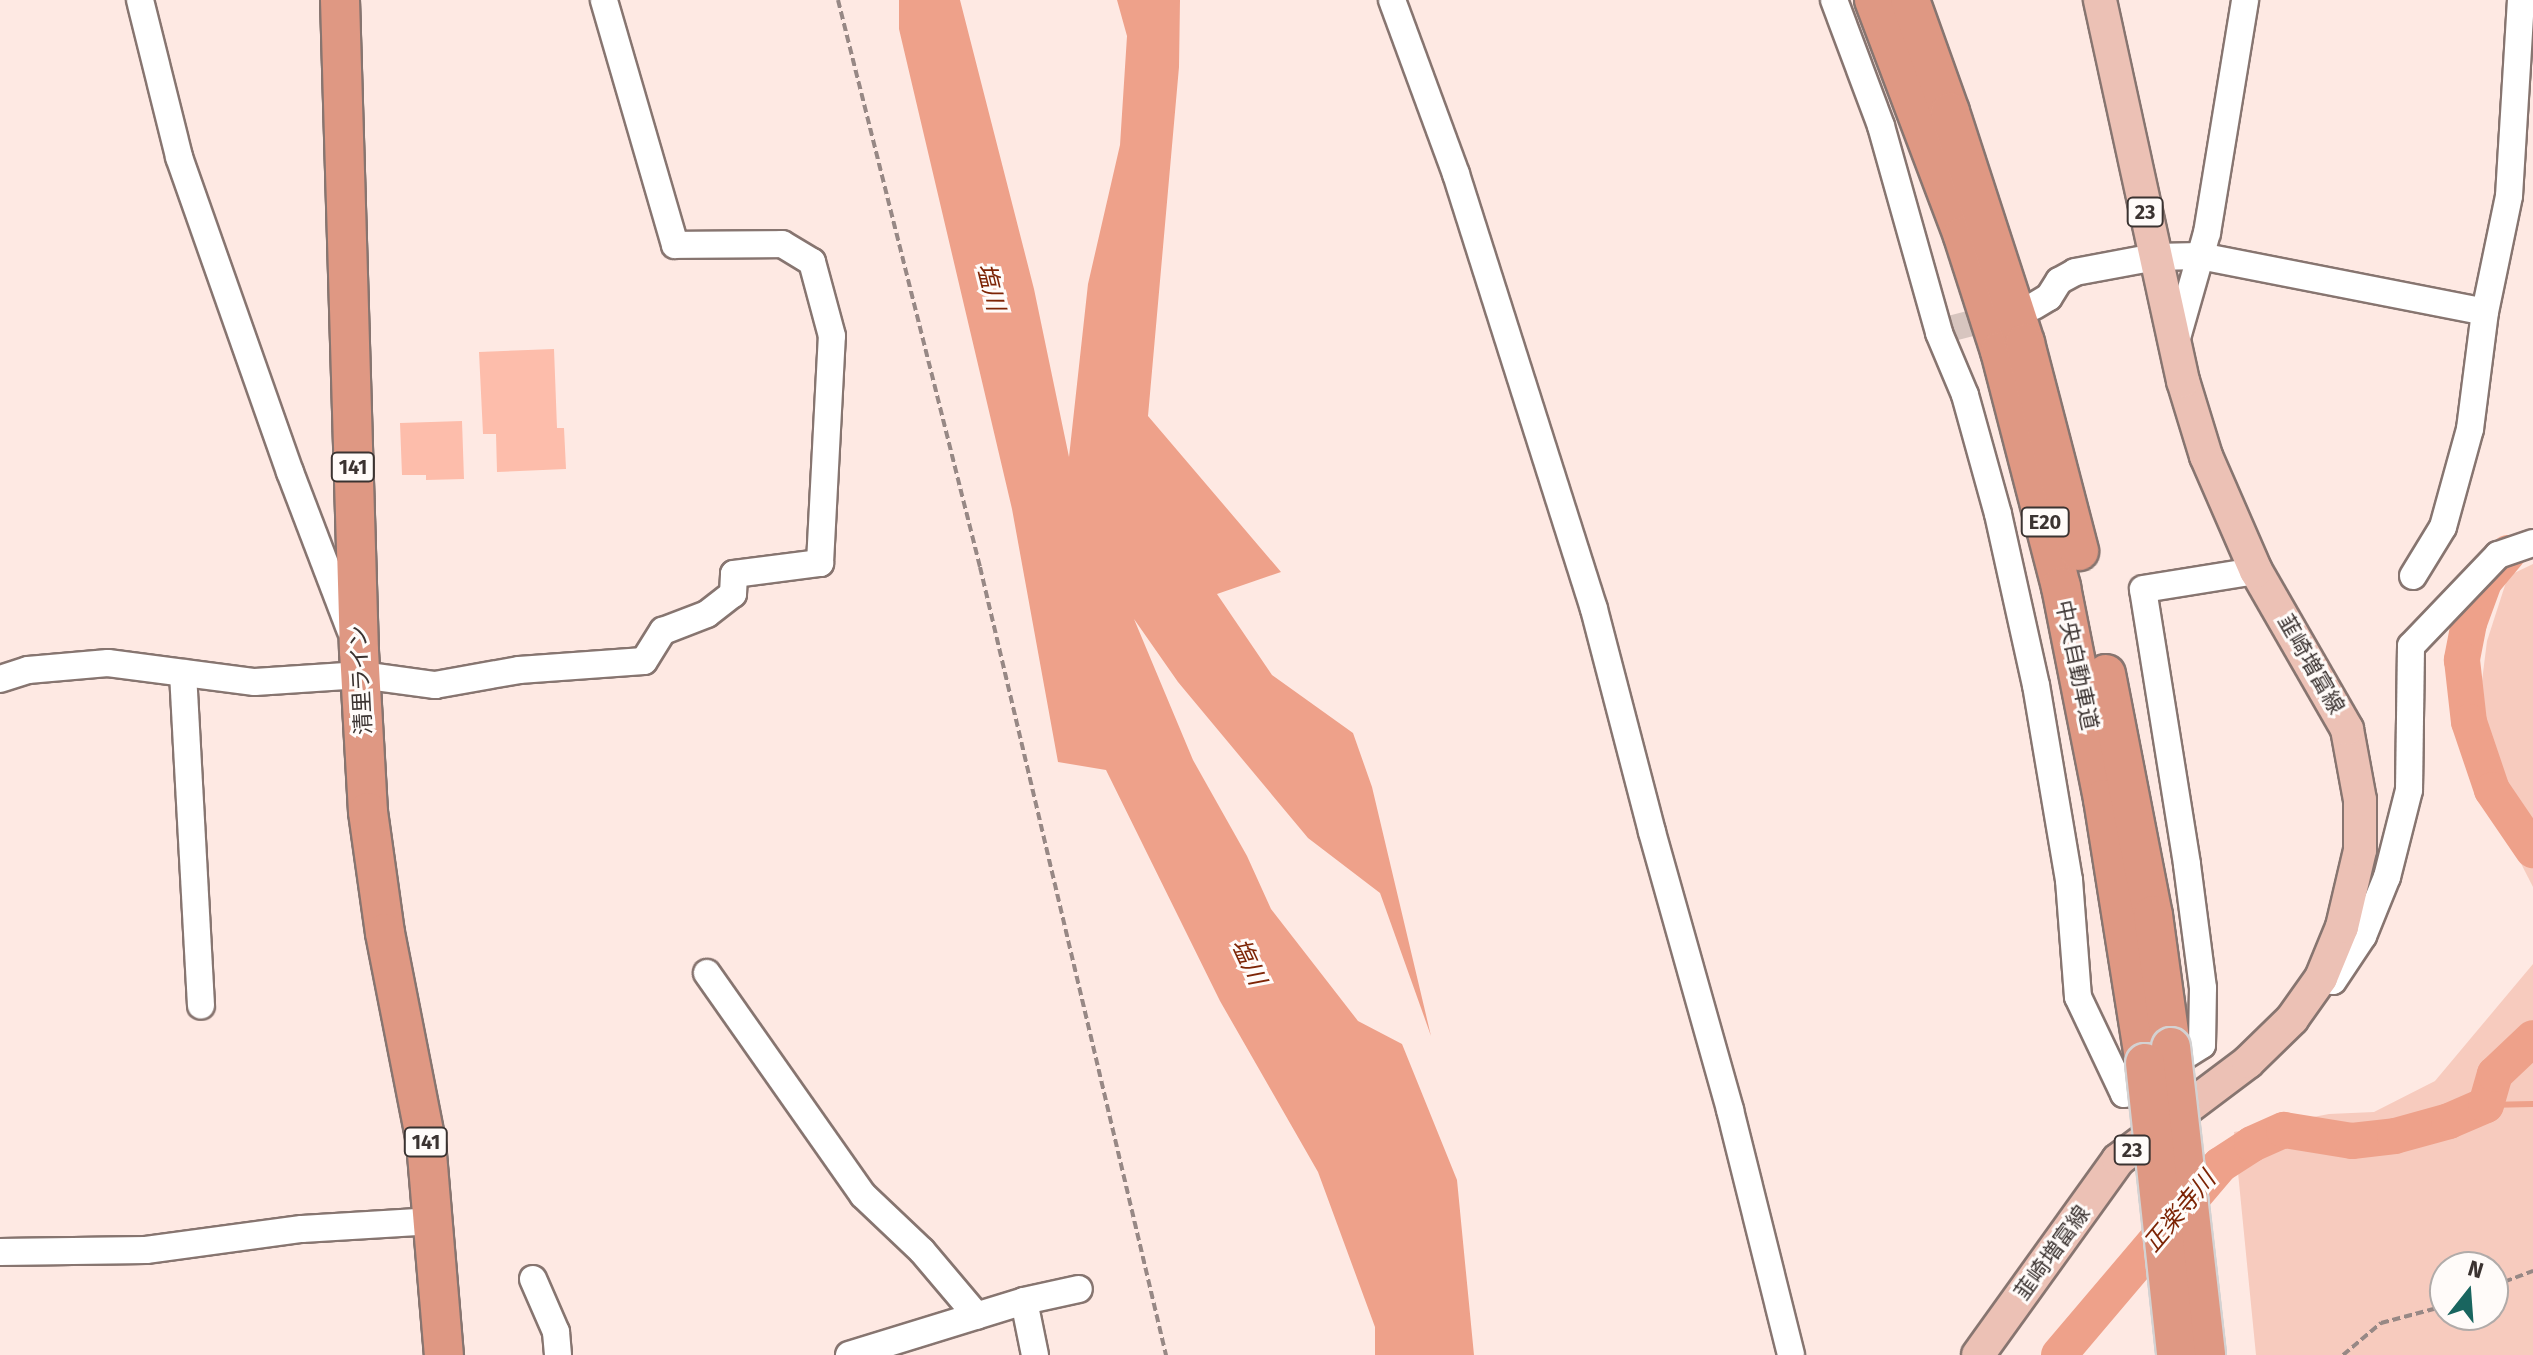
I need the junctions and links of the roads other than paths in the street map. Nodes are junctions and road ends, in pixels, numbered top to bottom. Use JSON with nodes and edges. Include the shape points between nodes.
{"nodes":[{"id":1,"x":140,"y":0,"type":"edge"},
{"id":2,"x":340,"y":0,"type":"edge"},
{"id":3,"x":604,"y":0,"type":"edge"},
{"id":4,"x":1392,"y":0,"type":"edge"},
{"id":5,"x":1834,"y":0,"type":"edge"},
{"id":6,"x":1874,"y":0,"type":"edge"},
{"id":7,"x":1910,"y":0,"type":"edge"},
{"id":8,"x":2100,"y":0,"type":"edge"},
{"id":9,"x":2245,"y":0,"type":"edge"},
{"id":10,"x":2521,"y":0,"type":"edge"},
{"id":11,"x":2200,"y":256,"type":"junction"},
{"id":12,"x":2155,"y":257,"type":"junction"},
{"id":13,"x":2034,"y":306,"type":"dead end"},
{"id":14,"x":2485,"y":312,"type":"junction"},
{"id":15,"x":2177,"y":338,"type":"junction"},
{"id":16,"x":2533,"y":543,"type":"edge"},
{"id":17,"x":2256,"y":571,"type":"junction"},
{"id":18,"x":2413,"y":576,"type":"dead end"},
{"id":19,"x":360,"y":663,"type":"junction"},
{"id":20,"x":183,"y":673,"type":"junction"},
{"id":21,"x":0,"y":679,"type":"edge"},
{"id":22,"x":707,"y":973,"type":"dead end"},
{"id":23,"x":2321,"y":978,"type":"junction"},
{"id":24,"x":201,"y":1006,"type":"dead end"},
{"id":25,"x":2158,"y":1055,"type":"junction"},
{"id":26,"x":434,"y":1221,"type":"junction"},
{"id":27,"x":0,"y":1252,"type":"edge"},
{"id":28,"x":533,"y":1279,"type":"dead end"},
{"id":29,"x":1079,"y":1289,"type":"dead end"},
{"id":30,"x":1024,"y":1301,"type":"junction"},
{"id":31,"x":977,"y":1316,"type":"junction"},
{"id":32,"x":444,"y":1355,"type":"edge"},
{"id":33,"x":558,"y":1355,"type":"edge"},
{"id":34,"x":849,"y":1355,"type":"edge"},
{"id":35,"x":1035,"y":1355,"type":"edge"},
{"id":36,"x":1791,"y":1355,"type":"edge"},
{"id":37,"x":1978,"y":1355,"type":"edge"},
{"id":38,"x":2176,"y":1355,"type":"edge"},
{"id":39,"x":2206,"y":1355,"type":"edge"}],
"edges":[{"from":1,"to":19,"type":"street","via":[[179,157]]},
{"from":2,"to":19,"type":"highway","name":"清里ライン","number":"141"},
{"from":3,"to":19,"type":"street","via":[[675,245],[782,244],[812,262],[832,336],[820,563],[734,574],[733,594],[707,614],[663,631],[644,661],[519,670],[435,685]]},
{"from":4,"to":36,"type":"street","via":[[1456,174],[1594,609]]},
{"from":5,"to":17,"type":"street","via":[[1881,126],[1998,514],[2036,685],[2069,880],[2078,997],[2124,1094],[2202,1045],[2203,988],[2189,878],[2143,589]]},
{"from":6,"to":25,"type":"highway","name":"中央自動車道","number":"E20","via":[[1958,222],[2000,351],[2061,587]]},
{"from":7,"to":25,"type":"highway","name":"中央自動車道","number":"E20","via":[[1990,231],[2057,460],[2131,795]]},
{"from":8,"to":12,"type":"main road","name":"韮崎増富線","number":"23"},
{"from":9,"to":11,"type":"street"},
{"from":10,"to":14,"type":"street","via":[[2509,196]]},
{"from":11,"to":12,"type":"street"},
{"from":11,"to":14,"type":"street"},
{"from":11,"to":15,"type":"street"},
{"from":12,"to":13,"type":"street","via":[[2075,272]]},
{"from":12,"to":15,"type":"main road","name":"韮崎増富線","number":"23"},
{"from":14,"to":18,"type":"street","via":[[2470,429],[2443,527]]},
{"from":15,"to":17,"type":"main road","name":"韮崎増富線","number":"23","via":[[2183,381],[2206,456]]},
{"from":16,"to":23,"type":"street","via":[[2498,555],[2411,646],[2409,790],[2387,877],[2363,936],[2333,981]]},
{"from":17,"to":23,"type":"main road","name":"韮崎増富線","number":"23","via":[[2347,729],[2360,800],[2360,850],[2353,884]]},
{"from":19,"to":20,"type":"street","via":[[255,682]]},
{"from":19,"to":26,"type":"highway","name":"清里ライン","number":"141","via":[[370,828],[424,1128]]},
{"from":20,"to":21,"type":"street","via":[[108,663],[28,670]]},
{"from":20,"to":24,"type":"street"},
{"from":22,"to":31,"type":"street","via":[[863,1195],[922,1251]]},
{"from":23,"to":37,"type":"main road","name":"韮崎増富線","number":"23","via":[[2292,1019],[2248,1062],[2118,1160]]},
{"from":25,"to":38,"type":"highway","name":"中央自動車道","number":"E20","bridge":true},
{"from":25,"to":39,"type":"highway","name":"中央自動車道","number":"E20","bridge":true},
{"from":26,"to":27,"type":"street","via":[[302,1229],[146,1250]]},
{"from":26,"to":32,"type":"highway","name":"清里ライン","number":"141"},
{"from":28,"to":33,"type":"street","via":[[556,1332]]},
{"from":29,"to":30,"type":"street"},
{"from":30,"to":31,"type":"street"},
{"from":30,"to":35,"type":"street"},
{"from":31,"to":34,"type":"street"}]}
